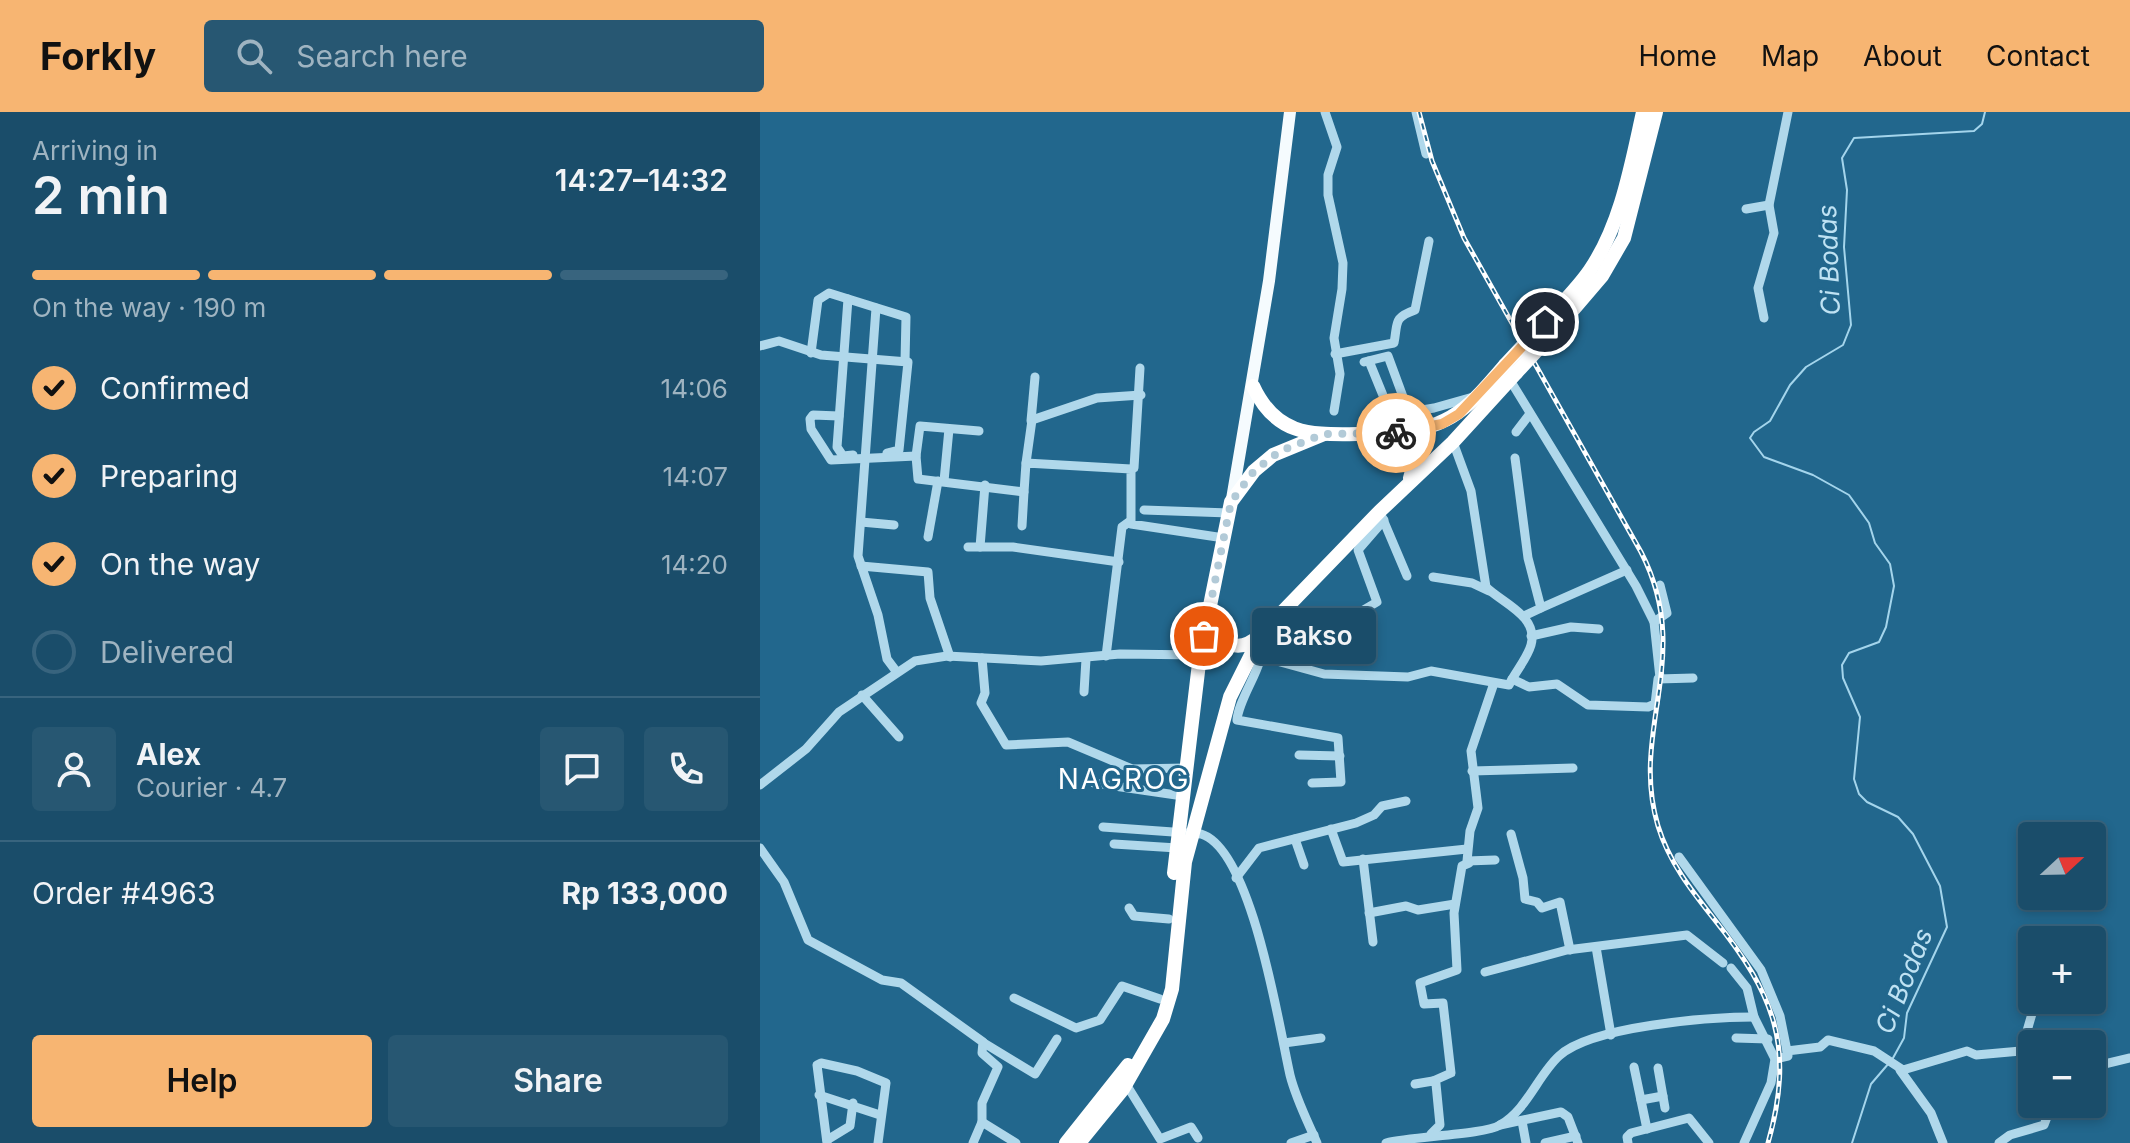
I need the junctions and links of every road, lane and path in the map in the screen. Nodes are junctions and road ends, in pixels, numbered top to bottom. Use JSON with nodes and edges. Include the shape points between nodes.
{"nodes":[{"id":1,"x":1290,"y":112,"type":"edge"},
{"id":2,"x":1325,"y":112,"type":"edge"},
{"id":3,"x":1416,"y":112,"type":"edge"},
{"id":4,"x":1643,"y":112,"type":"edge"},
{"id":5,"x":1656,"y":112,"type":"edge"},
{"id":6,"x":1788,"y":112,"type":"edge"},
{"id":7,"x":1426,"y":154,"type":"dead end"},
{"id":8,"x":1769,"y":205,"type":"junction"},
{"id":9,"x":1746,"y":209,"type":"dead end"},
{"id":10,"x":1429,"y":241,"type":"dead end"},
{"id":11,"x":848,"y":299,"type":"junction"},
{"id":12,"x":876,"y":308,"type":"junction"},
{"id":13,"x":1764,"y":318,"type":"dead end"},
{"id":14,"x":1550,"y":326,"type":"junction"},
{"id":15,"x":760,"y":346,"type":"edge"},
{"id":16,"x":811,"y":353,"type":"junction"},
{"id":17,"x":1335,"y":354,"type":"junction"},
{"id":18,"x":843,"y":356,"type":"junction"},
{"id":19,"x":873,"y":357,"type":"junction"},
{"id":20,"x":905,"y":361,"type":"junction"},
{"id":21,"x":1140,"y":368,"type":"dead end"},
{"id":22,"x":1510,"y":373,"type":"junction"},
{"id":23,"x":1035,"y":377,"type":"dead end"},
{"id":24,"x":1253,"y":386,"type":"junction"},
{"id":25,"x":1141,"y":395,"type":"junction"},
{"id":26,"x":1480,"y":395,"type":"junction"},
{"id":27,"x":1334,"y":411,"type":"dead end"},
{"id":28,"x":1409,"y":413,"type":"junction"},
{"id":29,"x":1529,"y":415,"type":"junction"},
{"id":30,"x":839,"y":416,"type":"junction"},
{"id":31,"x":1031,"y":421,"type":"junction"},
{"id":32,"x":949,"y":429,"type":"junction"},
{"id":33,"x":979,"y":431,"type":"dead end"},
{"id":34,"x":1516,"y":432,"type":"dead end"},
{"id":35,"x":1324,"y":434,"type":"junction"},
{"id":36,"x":1388,"y":434,"type":"junction"},
{"id":37,"x":1453,"y":442,"type":"junction"},
{"id":38,"x":866,"y":456,"type":"junction"},
{"id":39,"x":916,"y":456,"type":"junction"},
{"id":40,"x":1515,"y":458,"type":"dead end"},
{"id":41,"x":1026,"y":463,"type":"junction"},
{"id":42,"x":1131,"y":469,"type":"junction"},
{"id":43,"x":941,"y":481,"type":"junction"},
{"id":44,"x":985,"y":485,"type":"junction"},
{"id":45,"x":1406,"y":486,"type":"junction"},
{"id":46,"x":1024,"y":492,"type":"junction"},
{"id":47,"x":1230,"y":508,"type":"junction"},
{"id":48,"x":1144,"y":510,"type":"dead end"},
{"id":49,"x":1382,"y":515,"type":"junction"},
{"id":50,"x":861,"y":522,"type":"junction"},
{"id":51,"x":1129,"y":522,"type":"junction"},
{"id":52,"x":894,"y":525,"type":"dead end"},
{"id":53,"x":1022,"y":526,"type":"dead end"},
{"id":54,"x":928,"y":537,"type":"dead end"},
{"id":55,"x":1224,"y":538,"type":"junction"},
{"id":56,"x":968,"y":547,"type":"dead end"},
{"id":57,"x":980,"y":547,"type":"junction"},
{"id":58,"x":1119,"y":562,"type":"junction"},
{"id":59,"x":861,"y":566,"type":"junction"},
{"id":60,"x":1627,"y":570,"type":"junction"},
{"id":61,"x":1407,"y":576,"type":"dead end"},
{"id":62,"x":1433,"y":577,"type":"dead end"},
{"id":63,"x":1660,"y":585,"type":"dead end"},
{"id":64,"x":1489,"y":591,"type":"junction"},
{"id":65,"x":1541,"y":608,"type":"junction"},
{"id":66,"x":1355,"y":615,"type":"dead end"},
{"id":67,"x":1524,"y":616,"type":"junction"},
{"id":68,"x":1208,"y":617,"type":"junction"},
{"id":69,"x":1654,"y":622,"type":"junction"},
{"id":70,"x":1599,"y":629,"type":"dead end"},
{"id":71,"x":1261,"y":635,"type":"junction"},
{"id":72,"x":1531,"y":636,"type":"junction"},
{"id":73,"x":1200,"y":655,"type":"junction"},
{"id":74,"x":1106,"y":656,"type":"junction"},
{"id":75,"x":950,"y":657,"type":"junction"},
{"id":76,"x":1262,"y":657,"type":"junction"},
{"id":77,"x":982,"y":658,"type":"junction"},
{"id":78,"x":1086,"y":659,"type":"junction"},
{"id":79,"x":896,"y":671,"type":"junction"},
{"id":80,"x":1660,"y":678,"type":"junction"},
{"id":81,"x":1693,"y":678,"type":"dead end"},
{"id":82,"x":1512,"y":679,"type":"junction"},
{"id":83,"x":1494,"y":683,"type":"junction"},
{"id":84,"x":1084,"y":692,"type":"dead end"},
{"id":85,"x":862,"y":695,"type":"junction"},
{"id":86,"x":899,"y":737,"type":"dead end"},
{"id":87,"x":1299,"y":755,"type":"dead end"},
{"id":88,"x":1340,"y":756,"type":"junction"},
{"id":89,"x":1186,"y":768,"type":"junction"},
{"id":90,"x":1573,"y":768,"type":"dead end"},
{"id":91,"x":1472,"y":771,"type":"junction"},
{"id":92,"x":1094,"y":783,"type":"dead end"},
{"id":93,"x":1312,"y":783,"type":"dead end"},
{"id":94,"x":760,"y":785,"type":"edge"},
{"id":95,"x":1183,"y":796,"type":"junction"},
{"id":96,"x":1406,"y":801,"type":"dead end"},
{"id":97,"x":1103,"y":827,"type":"dead end"},
{"id":98,"x":1331,"y":829,"type":"junction"},
{"id":99,"x":1186,"y":832,"type":"junction"},
{"id":100,"x":1511,"y":834,"type":"dead end"},
{"id":101,"x":1295,"y":839,"type":"junction"},
{"id":102,"x":1114,"y":844,"type":"dead end"},
{"id":103,"x":760,"y":848,"type":"edge"},
{"id":104,"x":1177,"y":848,"type":"junction"},
{"id":105,"x":1467,"y":849,"type":"junction"},
{"id":106,"x":1679,"y":857,"type":"dead end"},
{"id":107,"x":1363,"y":859,"type":"junction"},
{"id":108,"x":1495,"y":860,"type":"dead end"},
{"id":109,"x":1469,"y":863,"type":"junction"},
{"id":110,"x":1304,"y":865,"type":"dead end"},
{"id":111,"x":1236,"y":878,"type":"junction"},
{"id":112,"x":1455,"y":904,"type":"junction"},
{"id":113,"x":1129,"y":908,"type":"dead end"},
{"id":114,"x":1369,"y":913,"type":"junction"},
{"id":115,"x":1169,"y":919,"type":"junction"},
{"id":116,"x":1373,"y":942,"type":"dead end"},
{"id":117,"x":1596,"y":947,"type":"junction"},
{"id":118,"x":1570,"y":950,"type":"junction"},
{"id":119,"x":1485,"y":972,"type":"dead end"},
{"id":120,"x":1014,"y":998,"type":"dead end"},
{"id":121,"x":1160,"y":999,"type":"junction"},
{"id":122,"x":1754,"y":1017,"type":"junction"},
{"id":123,"x":1611,"y":1035,"type":"junction"},
{"id":124,"x":1321,"y":1038,"type":"dead end"},
{"id":125,"x":1736,"y":1038,"type":"dead end"},
{"id":126,"x":1057,"y":1039,"type":"dead end"},
{"id":127,"x":1768,"y":1039,"type":"junction"},
{"id":128,"x":984,"y":1043,"type":"junction"},
{"id":129,"x":1284,"y":1043,"type":"junction"},
{"id":130,"x":2018,"y":1050,"type":"edge"},
{"id":131,"x":1787,"y":1051,"type":"junction"},
{"id":132,"x":2130,"y":1058,"type":"edge"},
{"id":133,"x":1775,"y":1059,"type":"junction"},
{"id":134,"x":1894,"y":1064,"type":"junction"},
{"id":135,"x":2106,"y":1064,"type":"edge"},
{"id":136,"x":1634,"y":1067,"type":"dead end"},
{"id":137,"x":1658,"y":1068,"type":"dead end"},
{"id":138,"x":1433,"y":1081,"type":"junction"},
{"id":139,"x":1126,"y":1084,"type":"junction"},
{"id":140,"x":1415,"y":1084,"type":"dead end"},
{"id":141,"x":819,"y":1095,"type":"junction"},
{"id":142,"x":1663,"y":1096,"type":"junction"},
{"id":143,"x":1641,"y":1100,"type":"junction"},
{"id":144,"x":853,"y":1103,"type":"junction"},
{"id":145,"x":1665,"y":1108,"type":"dead end"},
{"id":146,"x":880,"y":1115,"type":"junction"},
{"id":147,"x":2047,"y":1118,"type":"edge"},
{"id":148,"x":1522,"y":1121,"type":"junction"},
{"id":149,"x":982,"y":1122,"type":"junction"},
{"id":150,"x":1500,"y":1125,"type":"junction"},
{"id":151,"x":1647,"y":1129,"type":"junction"},
{"id":152,"x":1431,"y":1134,"type":"junction"},
{"id":153,"x":1198,"y":1138,"type":"dead end"},
{"id":154,"x":1458,"y":1138,"type":"edge"},
{"id":155,"x":1315,"y":1139,"type":"edge"},
{"id":156,"x":1577,"y":1140,"type":"edge"},
{"id":157,"x":827,"y":1142,"type":"edge"},
{"id":158,"x":878,"y":1143,"type":"edge"},
{"id":159,"x":973,"y":1143,"type":"edge"},
{"id":160,"x":1016,"y":1143,"type":"edge"},
{"id":161,"x":1066,"y":1143,"type":"edge"},
{"id":162,"x":1079,"y":1143,"type":"edge"},
{"id":163,"x":1291,"y":1143,"type":"edge"},
{"id":164,"x":1389,"y":1143,"type":"edge"},
{"id":165,"x":1526,"y":1143,"type":"edge"},
{"id":166,"x":1545,"y":1143,"type":"edge"},
{"id":167,"x":1628,"y":1143,"type":"edge"},
{"id":168,"x":1709,"y":1143,"type":"edge"},
{"id":169,"x":1744,"y":1143,"type":"edge"},
{"id":170,"x":1943,"y":1143,"type":"edge"},
{"id":171,"x":1999,"y":1143,"type":"edge"}],
"edges":[{"from":1,"to":24,"type":"main road"},
{"from":2,"to":17,"type":"street","via":[[1337,147],[1328,193],[1343,263]]},
{"from":3,"to":7,"type":"street"},
{"from":4,"to":14,"type":"highway","via":[[1620,207],[1604,247]]},
{"from":5,"to":14,"type":"highway","via":[[1624,238],[1602,276]]},
{"from":6,"to":8,"type":"street"},
{"from":8,"to":9,"type":"street"},
{"from":8,"to":13,"type":"street","via":[[1775,228],[1757,295]]},
{"from":10,"to":17,"type":"street","via":[[1415,310],[1396,322],[1394,343]]},
{"from":11,"to":12,"type":"street"},
{"from":11,"to":16,"type":"street","via":[[820,296]]},
{"from":11,"to":18,"type":"street"},
{"from":12,"to":19,"type":"street"},
{"from":12,"to":20,"type":"street","via":[[906,317]]},
{"from":14,"to":22,"type":"highway","bridge":true},
{"from":15,"to":16,"type":"street","via":[[779,341]]},
{"from":16,"to":18,"type":"street"},
{"from":17,"to":27,"type":"street","via":[[1340,374]]},
{"from":18,"to":19,"type":"street"},
{"from":18,"to":30,"type":"street"},
{"from":19,"to":20,"type":"street"},
{"from":19,"to":38,"type":"street"},
{"from":20,"to":38,"type":"street","via":[[899,450]]},
{"from":21,"to":25,"type":"street"},
{"from":22,"to":26,"type":"highway"},
{"from":22,"to":29,"type":"street"},
{"from":22,"to":37,"type":"highway"},
{"from":23,"to":31,"type":"street"},
{"from":24,"to":35,"type":"highway","via":[[1276,421]]},
{"from":24,"to":47,"type":"main road"},
{"from":25,"to":31,"type":"street","via":[[1097,398]]},
{"from":25,"to":42,"type":"street"},
{"from":26,"to":28,"type":"street"},
{"from":26,"to":36,"type":"highway","via":[[1442,424]]},
{"from":28,"to":28,"type":"street","via":[[1388,356],[1366,362],[1385,416]]},
{"from":29,"to":34,"type":"street"},
{"from":29,"to":60,"type":"street"},
{"from":30,"to":38,"type":"street","via":[[840,455]]},
{"from":30,"to":38,"type":"street","via":[[810,419],[828,456],[840,461]]},
{"from":31,"to":41,"type":"street"},
{"from":32,"to":33,"type":"street"},
{"from":32,"to":39,"type":"street","via":[[919,426]]},
{"from":32,"to":43,"type":"street"},
{"from":35,"to":36,"type":"highway"},
{"from":35,"to":47,"type":"highway","via":[[1273,455],[1254,471]]},
{"from":36,"to":45,"type":"highway","via":[[1407,439],[1416,456]]},
{"from":37,"to":45,"type":"highway"},
{"from":37,"to":64,"type":"street","via":[[1471,491]]},
{"from":38,"to":39,"type":"street"},
{"from":38,"to":50,"type":"street"},
{"from":39,"to":43,"type":"street","via":[[918,479]]},
{"from":40,"to":65,"type":"street","via":[[1528,558]]},
{"from":41,"to":42,"type":"street"},
{"from":41,"to":46,"type":"street"},
{"from":42,"to":51,"type":"street"},
{"from":43,"to":44,"type":"street"},
{"from":43,"to":54,"type":"street"},
{"from":44,"to":46,"type":"street"},
{"from":44,"to":57,"type":"street"},
{"from":45,"to":49,"type":"highway"},
{"from":46,"to":53,"type":"street"},
{"from":47,"to":48,"type":"street"},
{"from":47,"to":55,"type":"highway"},
{"from":49,"to":61,"type":"street"},
{"from":49,"to":66,"type":"street","via":[[1358,550],[1377,602]]},
{"from":49,"to":71,"type":"highway"},
{"from":50,"to":52,"type":"street"},
{"from":50,"to":59,"type":"street"},
{"from":51,"to":55,"type":"street"},
{"from":51,"to":58,"type":"street","via":[[1122,527]]},
{"from":55,"to":68,"type":"highway"},
{"from":56,"to":57,"type":"street"},
{"from":57,"to":58,"type":"street"},
{"from":58,"to":74,"type":"street"},
{"from":59,"to":75,"type":"street","via":[[928,572],[930,598]]},
{"from":59,"to":79,"type":"street","via":[[887,659]]},
{"from":60,"to":65,"type":"street"},
{"from":60,"to":69,"type":"street"},
{"from":62,"to":64,"type":"street"},
{"from":63,"to":69,"type":"street","via":[[1667,613]]},
{"from":64,"to":67,"type":"street"},
{"from":65,"to":67,"type":"street"},
{"from":67,"to":72,"type":"street"},
{"from":68,"to":71,"type":"highway","via":[[1221,641],[1230,646],[1243,646]]},
{"from":68,"to":73,"type":"highway"},
{"from":69,"to":80,"type":"street"},
{"from":70,"to":72,"type":"street","via":[[1571,627]]},
{"from":71,"to":76,"type":"street"},
{"from":71,"to":99,"type":"highway","via":[[1230,697]]},
{"from":72,"to":82,"type":"street"},
{"from":73,"to":74,"type":"street"},
{"from":73,"to":89,"type":"highway"},
{"from":74,"to":78,"type":"street"},
{"from":75,"to":77,"type":"street"},
{"from":75,"to":79,"type":"street","via":[[915,661]]},
{"from":76,"to":83,"type":"street","via":[[1324,674],[1408,677],[1431,671]]},
{"from":76,"to":88,"type":"street","via":[[1237,720],[1336,737]]},
{"from":77,"to":78,"type":"street"},
{"from":77,"to":89,"type":"street","via":[[985,693],[980,701],[1006,745],[1068,742],[1132,769]]},
{"from":78,"to":84,"type":"street"},
{"from":79,"to":85,"type":"street"},
{"from":80,"to":81,"type":"street"},
{"from":80,"to":82,"type":"street","via":[[1655,704],[1648,707],[1588,705],[1557,684],[1529,687]]},
{"from":82,"to":83,"type":"street","via":[[1507,686]]},
{"from":83,"to":91,"type":"street","via":[[1472,743]]},
{"from":85,"to":86,"type":"street"},
{"from":85,"to":94,"type":"street"},
{"from":87,"to":88,"type":"street"},
{"from":88,"to":93,"type":"street","via":[[1341,782]]},
{"from":89,"to":95,"type":"highway"},
{"from":90,"to":91,"type":"street"},
{"from":91,"to":105,"type":"street","via":[[1478,808]]},
{"from":92,"to":95,"type":"street"},
{"from":95,"to":99,"type":"highway"},
{"from":96,"to":98,"type":"street"},
{"from":97,"to":99,"type":"street"},
{"from":98,"to":101,"type":"street"},
{"from":98,"to":107,"type":"street","via":[[1342,862]]},
{"from":99,"to":104,"type":"highway"},
{"from":99,"to":111,"type":"street","via":[[1208,836]]},
{"from":99,"to":139,"type":"highway","via":[[1169,1003]]},
{"from":100,"to":118,"type":"street","via":[[1525,899],[1542,908],[1560,902]]},
{"from":101,"to":110,"type":"street"},
{"from":101,"to":111,"type":"street","via":[[1254,851]]},
{"from":102,"to":104,"type":"street"},
{"from":103,"to":128,"type":"street","via":[[784,882],[808,940],[882,980],[901,983]]},
{"from":104,"to":115,"type":"highway"},
{"from":105,"to":107,"type":"street"},
{"from":105,"to":109,"type":"street"},
{"from":106,"to":131,"type":"street","via":[[1761,970],[1780,1016]]},
{"from":107,"to":114,"type":"street"},
{"from":108,"to":109,"type":"street"},
{"from":109,"to":112,"type":"street","via":[[1462,866]]},
{"from":111,"to":129,"type":"street","via":[[1263,946]]},
{"from":112,"to":114,"type":"street"},
{"from":112,"to":138,"type":"street","via":[[1457,970],[1420,983],[1424,1004],[1443,1003],[1451,1073]]},
{"from":113,"to":115,"type":"street","via":[[1134,916]]},
{"from":114,"to":116,"type":"street"},
{"from":115,"to":121,"type":"highway"},
{"from":117,"to":118,"type":"street"},
{"from":117,"to":122,"type":"street","via":[[1687,935],[1747,988]]},
{"from":117,"to":123,"type":"street"},
{"from":118,"to":119,"type":"street"},
{"from":120,"to":121,"type":"street","via":[[1076,1028],[1100,1020],[1122,986]]},
{"from":121,"to":161,"type":"highway","via":[[1133,1058]]},
{"from":122,"to":123,"type":"street","via":[[1694,1018]]},
{"from":122,"to":127,"type":"street"},
{"from":123,"to":150,"type":"street","via":[[1563,1052]]},
{"from":124,"to":129,"type":"street"},
{"from":125,"to":127,"type":"street"},
{"from":126,"to":128,"type":"street","via":[[1035,1074]]},
{"from":127,"to":133,"type":"street"},
{"from":128,"to":149,"type":"street","via":[[982,1053],[998,1067],[982,1103]]},
{"from":129,"to":155,"type":"street","via":[[1297,1098]]},
{"from":130,"to":134,"type":"street","via":[[1961,1052]]},
{"from":131,"to":133,"type":"street","via":[[1788,1056]]},
{"from":131,"to":134,"type":"street","via":[[1820,1047],[1828,1040],[1874,1051]]},
{"from":132,"to":135,"type":"street"},
{"from":133,"to":169,"type":"street","via":[[1771,1083]]},
{"from":134,"to":170,"type":"street","via":[[1931,1113]]},
{"from":136,"to":143,"type":"street"},
{"from":137,"to":142,"type":"street"},
{"from":138,"to":140,"type":"street"},
{"from":138,"to":152,"type":"street","via":[[1440,1125]]},
{"from":139,"to":153,"type":"street","via":[[1160,1139],[1191,1127]]},
{"from":139,"to":162,"type":"highway"},
{"from":141,"to":144,"type":"street"},
{"from":141,"to":146,"type":"street","via":[[818,1064],[857,1071],[886,1083]]},
{"from":141,"to":157,"type":"street"},
{"from":142,"to":143,"type":"street"},
{"from":142,"to":145,"type":"street"},
{"from":143,"to":151,"type":"street"},
{"from":144,"to":146,"type":"street"},
{"from":144,"to":157,"type":"street","via":[[850,1126]]},
{"from":146,"to":158,"type":"street"},
{"from":147,"to":171,"type":"street","via":[[2044,1125]]},
{"from":148,"to":150,"type":"street"},
{"from":148,"to":156,"type":"street","via":[[1561,1112]]},
{"from":148,"to":165,"type":"street"},
{"from":149,"to":159,"type":"street"},
{"from":149,"to":160,"type":"street"},
{"from":150,"to":154,"type":"street"},
{"from":151,"to":167,"type":"street","via":[[1629,1134]]},
{"from":151,"to":168,"type":"street","via":[[1692,1119]]},
{"from":152,"to":154,"type":"street"},
{"from":152,"to":164,"type":"street"},
{"from":155,"to":163,"type":"street"},
{"from":156,"to":166,"type":"street"}]}
